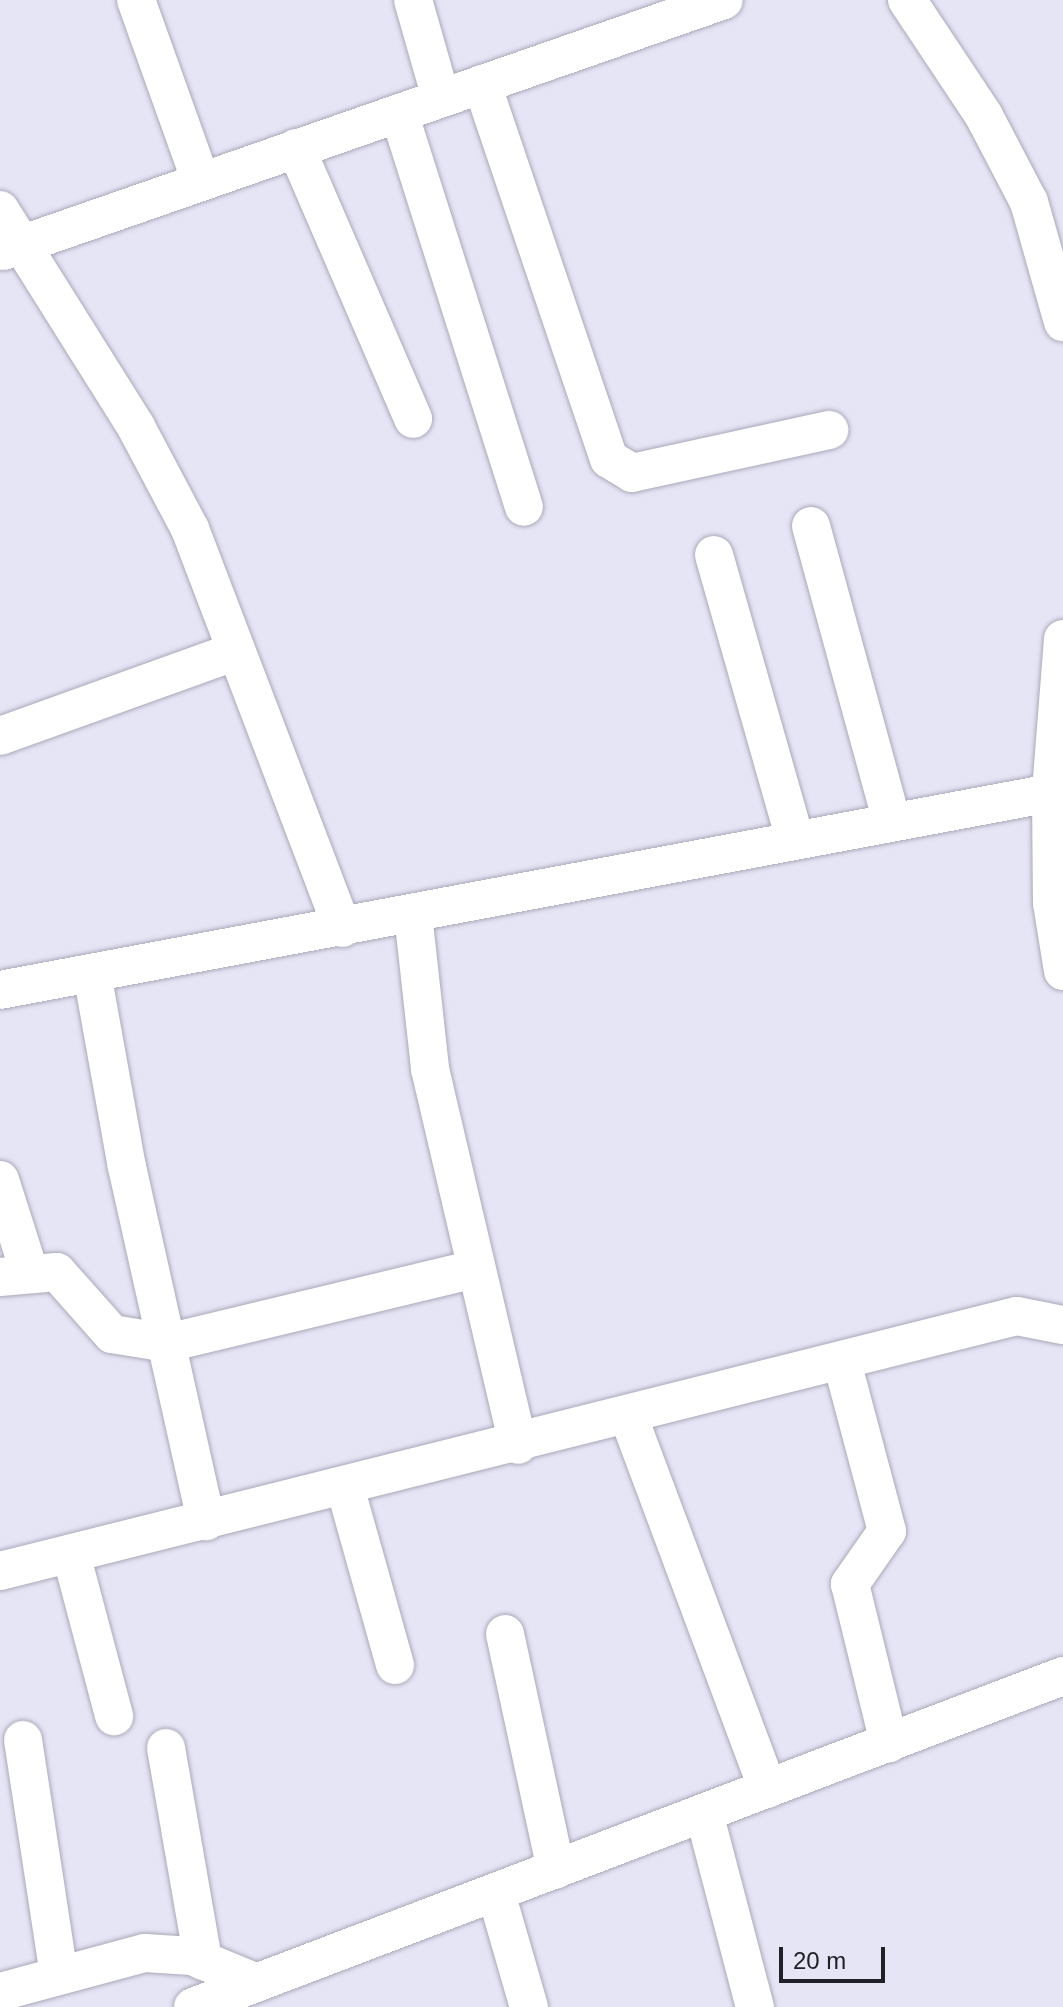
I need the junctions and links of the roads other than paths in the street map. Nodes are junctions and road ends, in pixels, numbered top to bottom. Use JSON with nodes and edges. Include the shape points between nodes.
{"nodes":[{"id":1,"x":136,"y":0,"type":"edge"},
{"id":2,"x":413,"y":0,"type":"edge"},
{"id":3,"x":724,"y":0,"type":"edge"},
{"id":4,"x":907,"y":0,"type":"edge"},
{"id":5,"x":482,"y":84,"type":"junction"},
{"id":6,"x":441,"y":98,"type":"junction"},
{"id":7,"x":399,"y":113,"type":"junction"},
{"id":8,"x":296,"y":148,"type":"junction"},
{"id":9,"x":201,"y":182,"type":"junction"},
{"id":10,"x":0,"y":210,"type":"edge"},
{"id":11,"x":12,"y":248,"type":"edge"},
{"id":12,"x":1063,"y":322,"type":"edge"},
{"id":13,"x":413,"y":419,"type":"dead end"},
{"id":14,"x":829,"y":430,"type":"dead end"},
{"id":15,"x":524,"y":507,"type":"dead end"},
{"id":16,"x":811,"y":526,"type":"dead end"},
{"id":17,"x":714,"y":555,"type":"dead end"},
{"id":18,"x":1063,"y":639,"type":"edge"},
{"id":19,"x":236,"y":651,"type":"junction"},
{"id":20,"x":0,"y":736,"type":"edge"},
{"id":21,"x":1051,"y":793,"type":"junction"},
{"id":22,"x":891,"y":819,"type":"junction"},
{"id":23,"x":795,"y":839,"type":"junction"},
{"id":24,"x":413,"y":914,"type":"junction"},
{"id":25,"x":342,"y":928,"type":"junction"},
{"id":26,"x":1063,"y":971,"type":"edge"},
{"id":27,"x":92,"y":973,"type":"junction"},
{"id":28,"x":0,"y":990,"type":"edge"},
{"id":29,"x":0,"y":1180,"type":"edge"},
{"id":30,"x":476,"y":1269,"type":"junction"},
{"id":31,"x":14,"y":1274,"type":"edge"},
{"id":32,"x":1063,"y":1325,"type":"edge"},
{"id":33,"x":167,"y":1343,"type":"junction"},
{"id":34,"x":842,"y":1362,"type":"junction"},
{"id":35,"x":629,"y":1418,"type":"junction"},
{"id":36,"x":518,"y":1445,"type":"junction"},
{"id":37,"x":345,"y":1487,"type":"junction"},
{"id":38,"x":206,"y":1521,"type":"junction"},
{"id":39,"x":71,"y":1554,"type":"junction"},
{"id":40,"x":0,"y":1571,"type":"edge"},
{"id":41,"x":505,"y":1634,"type":"dead end"},
{"id":42,"x":395,"y":1665,"type":"dead end"},
{"id":43,"x":1063,"y":1676,"type":"edge"},
{"id":44,"x":114,"y":1716,"type":"dead end"},
{"id":45,"x":23,"y":1740,"type":"dead end"},
{"id":46,"x":889,"y":1743,"type":"junction"},
{"id":47,"x":166,"y":1748,"type":"dead end"},
{"id":48,"x":768,"y":1789,"type":"junction"},
{"id":49,"x":704,"y":1813,"type":"junction"},
{"id":50,"x":556,"y":1870,"type":"junction"},
{"id":51,"x":496,"y":1893,"type":"junction"},
{"id":52,"x":203,"y":1961,"type":"junction"},
{"id":53,"x":59,"y":1975,"type":"junction"},
{"id":54,"x":257,"y":1983,"type":"junction"},
{"id":55,"x":0,"y":1992,"type":"edge"},
{"id":56,"x":193,"y":2007,"type":"edge"},
{"id":57,"x":529,"y":2007,"type":"edge"},
{"id":58,"x":755,"y":2007,"type":"edge"}],
"edges":[{"from":1,"to":9,"type":"street"},
{"from":2,"to":6,"type":"street"},
{"from":3,"to":5,"type":"street"},
{"from":4,"to":12,"type":"street","via":[[984,116],[1029,202]]},
{"from":5,"to":6,"type":"street"},
{"from":5,"to":14,"type":"street","via":[[609,459],[632,473]]},
{"from":6,"to":7,"type":"street"},
{"from":7,"to":8,"type":"street"},
{"from":7,"to":15,"type":"street"},
{"from":8,"to":9,"type":"street"},
{"from":8,"to":13,"type":"street"},
{"from":9,"to":11,"type":"street"},
{"from":10,"to":11,"type":"street"},
{"from":11,"to":19,"type":"street","via":[[190,529]]},
{"from":16,"to":22,"type":"street"},
{"from":17,"to":23,"type":"street"},
{"from":18,"to":21,"type":"street"},
{"from":19,"to":20,"type":"street"},
{"from":19,"to":25,"type":"street"},
{"from":21,"to":22,"type":"street"},
{"from":21,"to":26,"type":"street","via":[[1052,903]]},
{"from":22,"to":23,"type":"street"},
{"from":23,"to":24,"type":"street"},
{"from":24,"to":25,"type":"street"},
{"from":24,"to":30,"type":"street","via":[[430,1069]]},
{"from":25,"to":27,"type":"street"},
{"from":27,"to":28,"type":"street"},
{"from":27,"to":33,"type":"street"},
{"from":29,"to":31,"type":"street"},
{"from":30,"to":33,"type":"street"},
{"from":30,"to":36,"type":"street"},
{"from":31,"to":33,"type":"street","via":[[70,1280],[112,1334]]},
{"from":32,"to":34,"type":"street","via":[[1017,1316]]},
{"from":33,"to":38,"type":"street"},
{"from":34,"to":35,"type":"street"},
{"from":34,"to":46,"type":"street","via":[[887,1531],[850,1584]]},
{"from":35,"to":36,"type":"street"},
{"from":35,"to":48,"type":"street"},
{"from":36,"to":37,"type":"street"},
{"from":37,"to":38,"type":"street"},
{"from":37,"to":42,"type":"street"},
{"from":38,"to":39,"type":"street"},
{"from":39,"to":40,"type":"street"},
{"from":39,"to":44,"type":"street"},
{"from":41,"to":50,"type":"street"},
{"from":43,"to":46,"type":"street"},
{"from":45,"to":53,"type":"street"},
{"from":46,"to":48,"type":"street"},
{"from":47,"to":52,"type":"street"},
{"from":48,"to":49,"type":"street"},
{"from":49,"to":50,"type":"street"},
{"from":49,"to":58,"type":"street"},
{"from":50,"to":51,"type":"street"},
{"from":51,"to":54,"type":"street"},
{"from":51,"to":57,"type":"street"},
{"from":52,"to":53,"type":"street","via":[[145,1953]]},
{"from":52,"to":54,"type":"street"},
{"from":53,"to":55,"type":"street"},
{"from":54,"to":56,"type":"street"}]}
